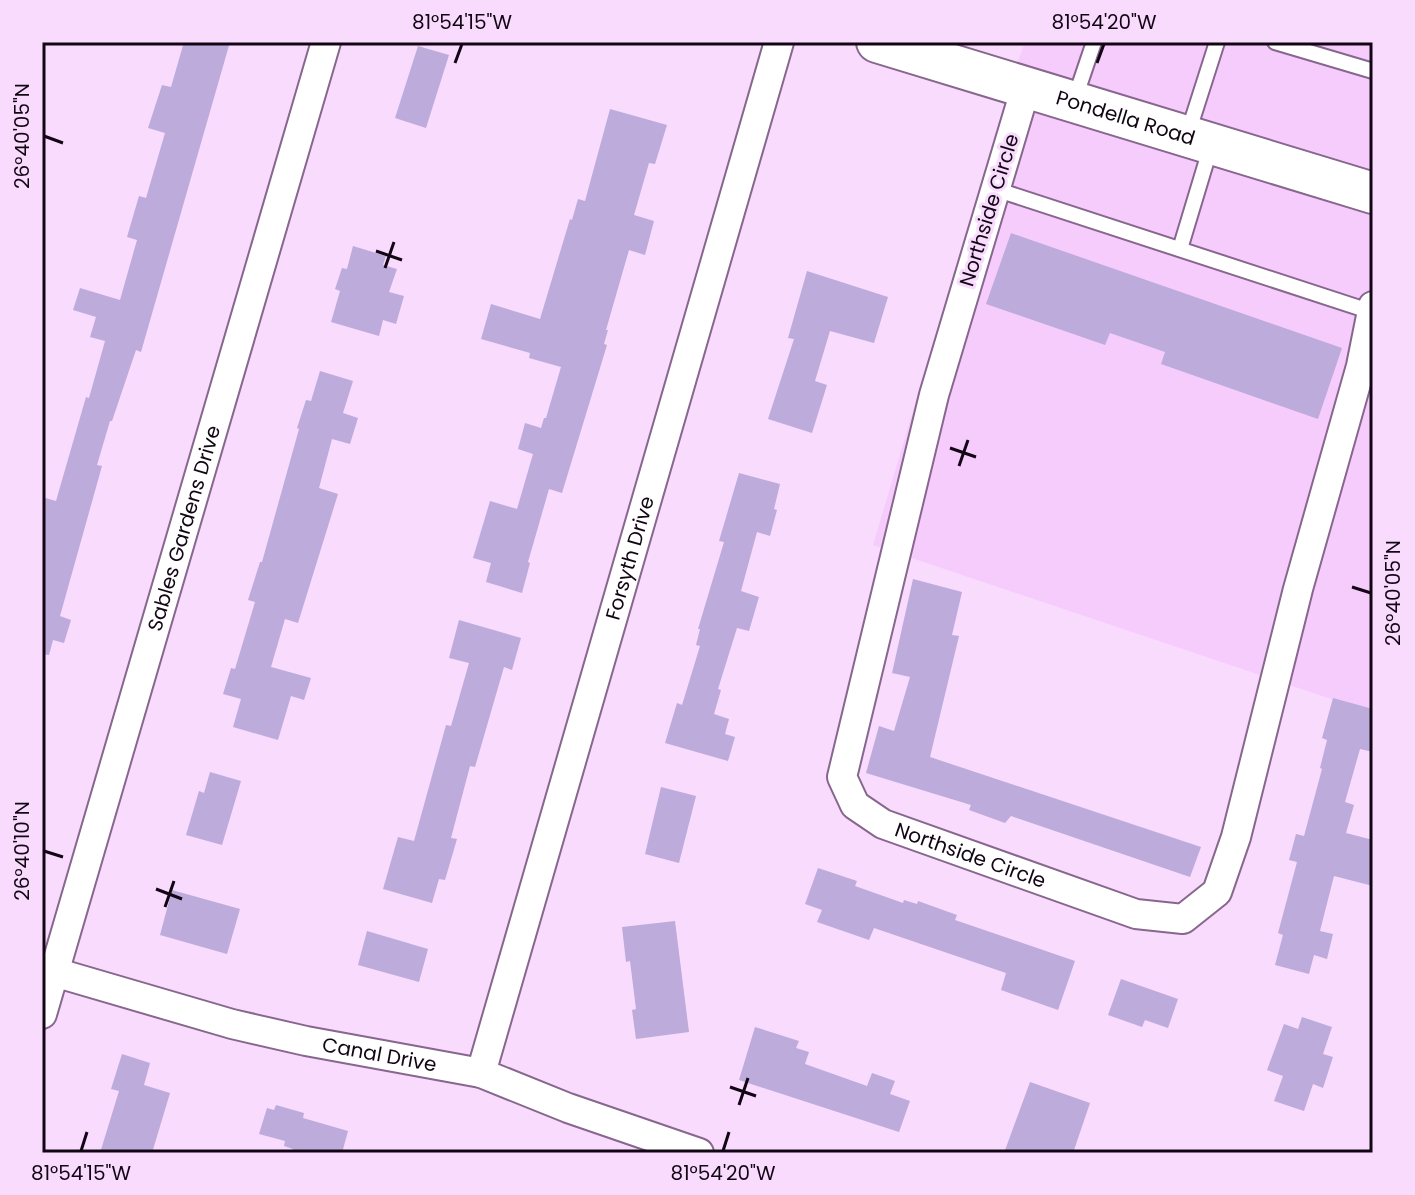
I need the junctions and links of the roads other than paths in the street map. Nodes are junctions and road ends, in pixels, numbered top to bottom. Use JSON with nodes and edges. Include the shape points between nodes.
{"nodes":[{"id":1,"x":326,"y":42,"type":"edge"},
{"id":2,"x":779,"y":42,"type":"edge"},
{"id":3,"x":877,"y":42,"type":"edge"},
{"id":4,"x":1094,"y":42,"type":"edge"},
{"id":5,"x":1217,"y":42,"type":"edge"},
{"id":6,"x":1275,"y":42,"type":"edge"},
{"id":7,"x":1373,"y":71,"type":"edge"},
{"id":8,"x":1026,"y":87,"type":"junction"},
{"id":9,"x":1073,"y":102,"type":"junction"},
{"id":10,"x":1200,"y":140,"type":"junction"},
{"id":11,"x":995,"y":189,"type":"junction"},
{"id":12,"x":1373,"y":193,"type":"edge"},
{"id":13,"x":1180,"y":249,"type":"junction"},
{"id":14,"x":1372,"y":309,"type":"edge"},
{"id":15,"x":54,"y":972,"type":"junction"},
{"id":16,"x":42,"y":1014,"type":"edge"},
{"id":17,"x":481,"y":1073,"type":"junction"},
{"id":18,"x":699,"y":1153,"type":"edge"}],
"edges":[{"from":1,"to":15,"type":"street","name":"Sables Gardens Drive"},
{"from":2,"to":17,"type":"street","name":"Forsyth Drive"},
{"from":3,"to":8,"type":"main road","name":"Pondella Road"},
{"from":4,"to":9,"type":"lane"},
{"from":5,"to":10,"type":"lane"},
{"from":6,"to":7,"type":"lane"},
{"from":8,"to":9,"type":"main road","name":"Pondella Road"},
{"from":8,"to":11,"type":"street","name":"Northside Circle"},
{"from":9,"to":10,"type":"main road","name":"Pondella Road"},
{"from":10,"to":12,"type":"main road","name":"Pondella Road"},
{"from":10,"to":13,"type":"lane"},
{"from":11,"to":13,"type":"lane"},
{"from":11,"to":14,"type":"street","name":"Northside Circle","via":[[934,395],[842,777],[855,805],[883,824],[1136,914],[1183,919],[1217,892],[1236,837]]},
{"from":13,"to":14,"type":"lane"},
{"from":15,"to":16,"type":"street","name":"Sables Gardens Drive"},
{"from":15,"to":17,"type":"street","name":"Canal Drive","via":[[232,1024]]},
{"from":17,"to":18,"type":"street","name":"Canal Drive"}]}
